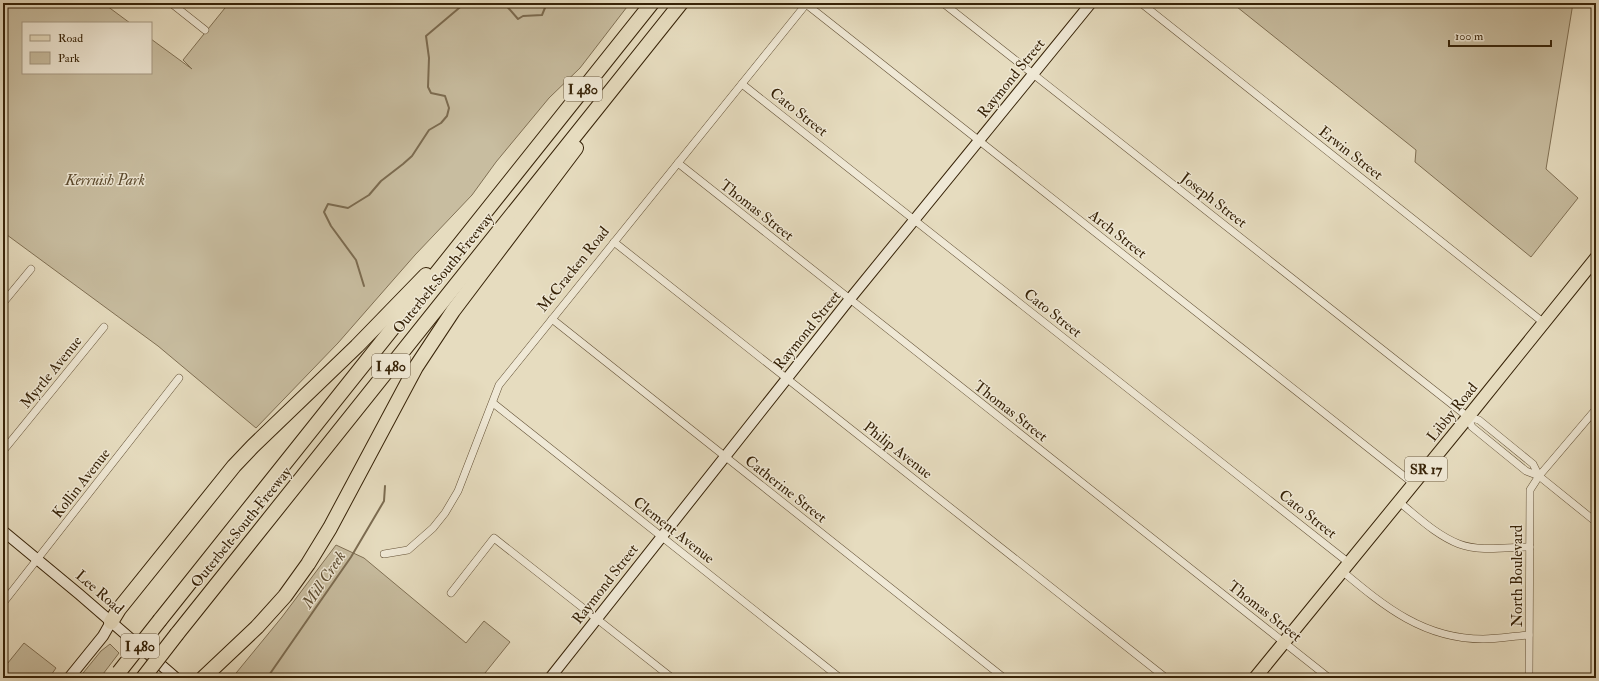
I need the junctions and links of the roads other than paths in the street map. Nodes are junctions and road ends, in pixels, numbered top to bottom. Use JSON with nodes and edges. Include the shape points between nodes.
{"nodes":[{"id":1,"x":171,"y":3,"type":"edge"},
{"id":2,"x":652,"y":3,"type":"edge"},
{"id":3,"x":681,"y":3,"type":"edge"},
{"id":4,"x":943,"y":3,"type":"edge"},
{"id":5,"x":1091,"y":3,"type":"edge"},
{"id":6,"x":1141,"y":3,"type":"edge"},
{"id":7,"x":807,"y":4,"type":"edge"},
{"id":8,"x":205,"y":30,"type":"dead end"},
{"id":9,"x":1032,"y":74,"type":"junction"},
{"id":10,"x":742,"y":84,"type":"junction"},
{"id":11,"x":605,"y":98,"type":"junction"},
{"id":12,"x":979,"y":140,"type":"junction"},
{"id":13,"x":678,"y":163,"type":"junction"},
{"id":14,"x":914,"y":220,"type":"junction"},
{"id":15,"x":614,"y":242,"type":"junction"},
{"id":16,"x":460,"y":243,"type":"junction"},
{"id":17,"x":1596,"y":258,"type":"edge"},
{"id":18,"x":31,"y":269,"type":"dead end"},
{"id":19,"x":850,"y":300,"type":"junction"},
{"id":20,"x":3,"y":303,"type":"edge"},
{"id":21,"x":552,"y":319,"type":"junction"},
{"id":22,"x":1544,"y":323,"type":"junction"},
{"id":23,"x":104,"y":327,"type":"dead end"},
{"id":24,"x":179,"y":378,"type":"dead end"},
{"id":25,"x":787,"y":378,"type":"junction"},
{"id":26,"x":493,"y":403,"type":"junction"},
{"id":27,"x":1596,"y":409,"type":"edge"},
{"id":28,"x":1468,"y":417,"type":"junction"},
{"id":29,"x":3,"y":451,"type":"edge"},
{"id":30,"x":725,"y":457,"type":"junction"},
{"id":31,"x":1539,"y":476,"type":"junction"},
{"id":32,"x":1414,"y":484,"type":"junction"},
{"id":33,"x":1399,"y":502,"type":"junction"},
{"id":34,"x":1596,"y":522,"type":"edge"},
{"id":35,"x":3,"y":530,"type":"edge"},
{"id":36,"x":662,"y":537,"type":"junction"},
{"id":37,"x":1530,"y":547,"type":"junction"},
{"id":38,"x":384,"y":554,"type":"dead end"},
{"id":39,"x":38,"y":559,"type":"junction"},
{"id":40,"x":1345,"y":567,"type":"junction"},
{"id":41,"x":451,"y":593,"type":"dead end"},
{"id":42,"x":3,"y":602,"type":"edge"},
{"id":43,"x":597,"y":619,"type":"junction"},
{"id":44,"x":111,"y":622,"type":"junction"},
{"id":45,"x":1529,"y":635,"type":"junction"},
{"id":46,"x":1284,"y":642,"type":"junction"},
{"id":47,"x":116,"y":675,"type":"edge"},
{"id":48,"x":69,"y":678,"type":"edge"},
{"id":49,"x":143,"y":678,"type":"edge"},
{"id":50,"x":176,"y":678,"type":"edge"},
{"id":51,"x":203,"y":678,"type":"edge"},
{"id":52,"x":550,"y":678,"type":"edge"},
{"id":53,"x":672,"y":678,"type":"edge"},
{"id":54,"x":840,"y":678,"type":"edge"},
{"id":55,"x":1004,"y":678,"type":"edge"},
{"id":56,"x":1166,"y":678,"type":"edge"},
{"id":57,"x":1255,"y":678,"type":"edge"},
{"id":58,"x":1329,"y":678,"type":"edge"},
{"id":59,"x":1529,"y":678,"type":"edge"}],
"edges":[{"from":1,"to":8,"type":"street"},
{"from":2,"to":16,"type":"highway","name":"Outerbelt South Freeway","number":"I 480"},
{"from":3,"to":11,"type":"highway","name":"Outerbelt South Freeway","number":"I 480"},
{"from":4,"to":9,"type":"street","name":"Joseph Street"},
{"from":5,"to":9,"type":"street","name":"Raymond Street"},
{"from":6,"to":22,"type":"street","name":"Erwin Street"},
{"from":7,"to":10,"type":"street","name":"McCracken Road"},
{"from":7,"to":12,"type":"street","name":"Arch Street"},
{"from":9,"to":12,"type":"street","name":"Raymond Street"},
{"from":9,"to":28,"type":"street","name":"Joseph Street"},
{"from":10,"to":13,"type":"street","name":"McCracken Road"},
{"from":10,"to":14,"type":"street","name":"Cato Street"},
{"from":11,"to":49,"type":"highway","name":"Outerbelt South Freeway","number":"I 480","bridge":true},
{"from":11,"to":51,"type":"highway","via":[[574,151],[453,311],[423,355],[308,564],[257,628]]},
{"from":12,"to":14,"type":"street","name":"Raymond Street"},
{"from":12,"to":32,"type":"street","name":"Arch Street"},
{"from":13,"to":15,"type":"street","name":"McCracken Road"},
{"from":13,"to":19,"type":"street","name":"Thomas Street"},
{"from":14,"to":19,"type":"street","name":"Raymond Street"},
{"from":14,"to":40,"type":"street","name":"Cato Street"},
{"from":15,"to":21,"type":"street","name":"McCracken Road"},
{"from":15,"to":25,"type":"street","name":"Philip Avenue"},
{"from":16,"to":44,"type":"highway","via":[[234,466]]},
{"from":16,"to":47,"type":"highway","name":"Outerbelt South Freeway","number":"I 480","bridge":true},
{"from":17,"to":22,"type":"main road","name":"Libby Road","number":"SR 17"},
{"from":18,"to":20,"type":"street"},
{"from":19,"to":25,"type":"street","name":"Raymond Street"},
{"from":19,"to":46,"type":"street","name":"Thomas Street"},
{"from":21,"to":26,"type":"street","name":"McCracken Road","via":[[498,385]]},
{"from":21,"to":30,"type":"street","name":"Catherine Street"},
{"from":22,"to":28,"type":"main road","name":"Libby Road","number":"SR 17"},
{"from":23,"to":29,"type":"street","name":"Myrtle Avenue"},
{"from":24,"to":39,"type":"street","name":"Kollin Avenue"},
{"from":25,"to":30,"type":"street","name":"Raymond Street"},
{"from":25,"to":56,"type":"street","name":"Philip Avenue"},
{"from":26,"to":36,"type":"street","name":"Clement Avenue"},
{"from":26,"to":38,"type":"street","name":"McCracken Road","via":[[458,491],[445,513],[433,528],[408,550]]},
{"from":27,"to":31,"type":"street","name":"North Boulevard"},
{"from":28,"to":31,"type":"street","name":"Joseph Street","via":[[1473,428],[1526,471]]},
{"from":28,"to":32,"type":"main road","name":"Libby Road","number":"SR 17"},
{"from":30,"to":36,"type":"street","name":"Raymond Street"},
{"from":30,"to":55,"type":"street","name":"Catherine Street"},
{"from":31,"to":34,"type":"street","name":"Joseph Street"},
{"from":31,"to":37,"type":"street","name":"North Boulevard","via":[[1530,490]]},
{"from":32,"to":33,"type":"main road","name":"Libby Road","number":"SR 17"},
{"from":33,"to":37,"type":"street","via":[[1432,529],[1461,545],[1482,548]]},
{"from":33,"to":40,"type":"main road","name":"Libby Road","number":"SR 17"},
{"from":35,"to":39,"type":"street","name":"Lee Road"},
{"from":36,"to":43,"type":"street","name":"Raymond Street"},
{"from":36,"to":54,"type":"street","name":"Clement Avenue"},
{"from":37,"to":45,"type":"street","name":"North Boulevard"},
{"from":39,"to":42,"type":"street","name":"Kollin Avenue"},
{"from":39,"to":44,"type":"street","name":"Lee Road"},
{"from":40,"to":45,"type":"street","name":"Cato Street","via":[[1384,605],[1426,628],[1454,636],[1483,639]]},
{"from":40,"to":46,"type":"main road","name":"Libby Road","number":"SR 17"},
{"from":41,"to":43,"type":"street","via":[[494,538]]},
{"from":43,"to":52,"type":"street","name":"Raymond Street"},
{"from":43,"to":53,"type":"street"},
{"from":44,"to":48,"type":"street"},
{"from":44,"to":50,"type":"street","name":"Lee Road"},
{"from":45,"to":59,"type":"street","name":"North Boulevard"},
{"from":46,"to":57,"type":"main road","name":"Libby Road","number":"SR 17"},
{"from":46,"to":58,"type":"street","name":"Thomas Street"}]}
